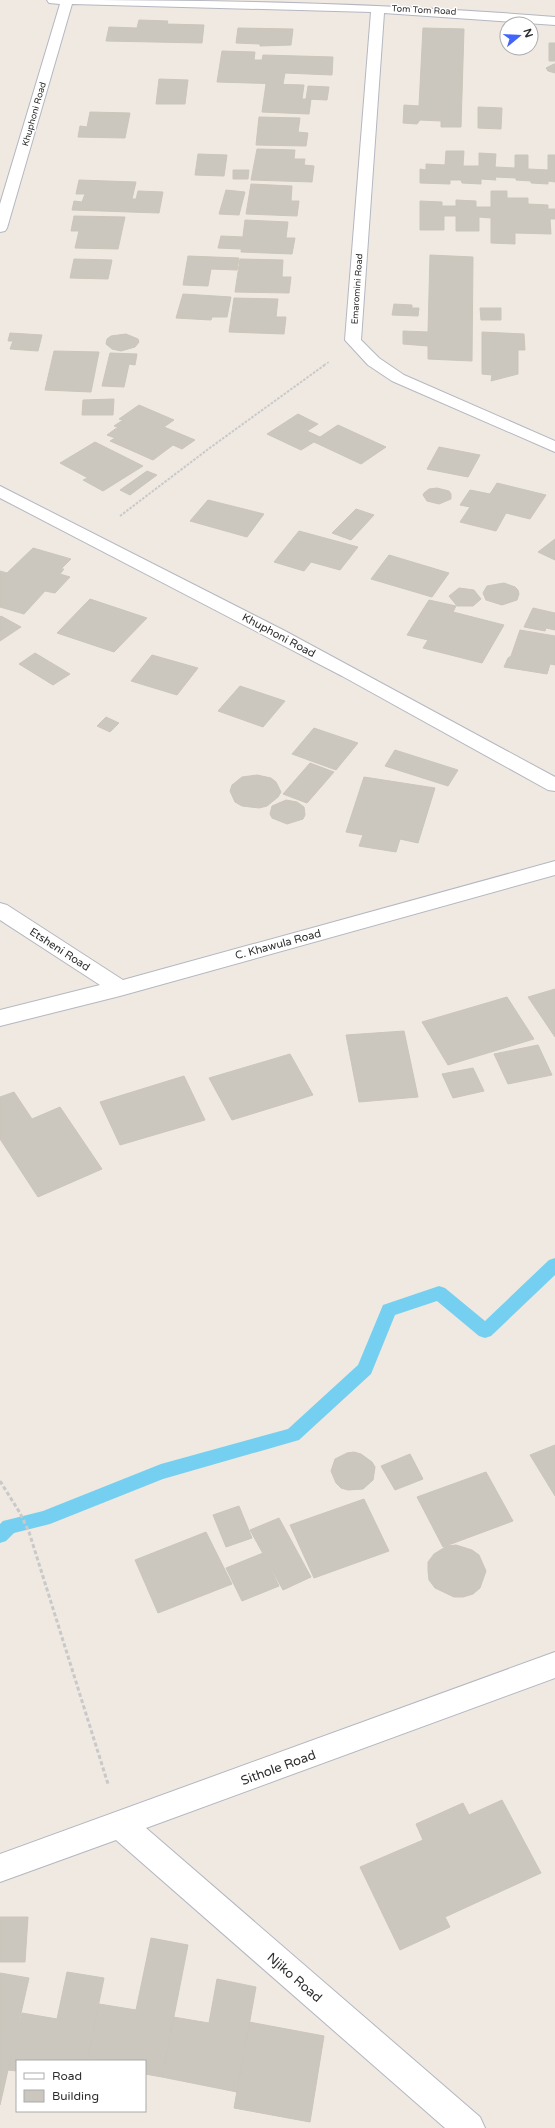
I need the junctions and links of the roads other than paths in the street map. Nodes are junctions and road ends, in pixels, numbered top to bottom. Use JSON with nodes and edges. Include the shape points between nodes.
{"nodes":[{"id":1,"x":53,"y":0,"type":"edge"},
{"id":2,"x":67,"y":0,"type":"edge"},
{"id":3,"x":378,"y":8,"type":"junction"},
{"id":4,"x":555,"y":21,"type":"edge"},
{"id":5,"x":0,"y":228,"type":"edge"},
{"id":6,"x":555,"y":447,"type":"edge"},
{"id":7,"x":0,"y":492,"type":"edge"},
{"id":8,"x":555,"y":785,"type":"edge"},
{"id":9,"x":555,"y":868,"type":"edge"},
{"id":10,"x":0,"y":910,"type":"edge"},
{"id":11,"x":120,"y":988,"type":"junction"},
{"id":12,"x":0,"y":1018,"type":"edge"},
{"id":13,"x":555,"y":1665,"type":"edge"},
{"id":14,"x":121,"y":1825,"type":"junction"},
{"id":15,"x":0,"y":1868,"type":"edge"},
{"id":16,"x":469,"y":2128,"type":"edge"}],
"edges":[{"from":1,"to":2,"type":"street","name":"Tom Tom Road"},
{"from":2,"to":3,"type":"street","name":"Tom Tom Road"},
{"from":2,"to":5,"type":"street","name":"Khuphoni Road"},
{"from":3,"to":4,"type":"street","name":"Tom Tom Road","via":[[464,12]]},
{"from":3,"to":6,"type":"street","name":"Emaromini Road","via":[[354,340],[364,354],[398,378]]},
{"from":7,"to":8,"type":"street","name":"Khuphoni Road","via":[[317,655]]},
{"from":9,"to":11,"type":"street","name":"C. Khawula Road"},
{"from":10,"to":11,"type":"street","name":"Etsheni Road"},
{"from":11,"to":12,"type":"street","name":"C. Khawula Road"},
{"from":13,"to":14,"type":"street","name":"Sithole Road"},
{"from":14,"to":15,"type":"street","name":"Sithole Road"},
{"from":14,"to":16,"type":"street","name":"Njiko Road"}]}
